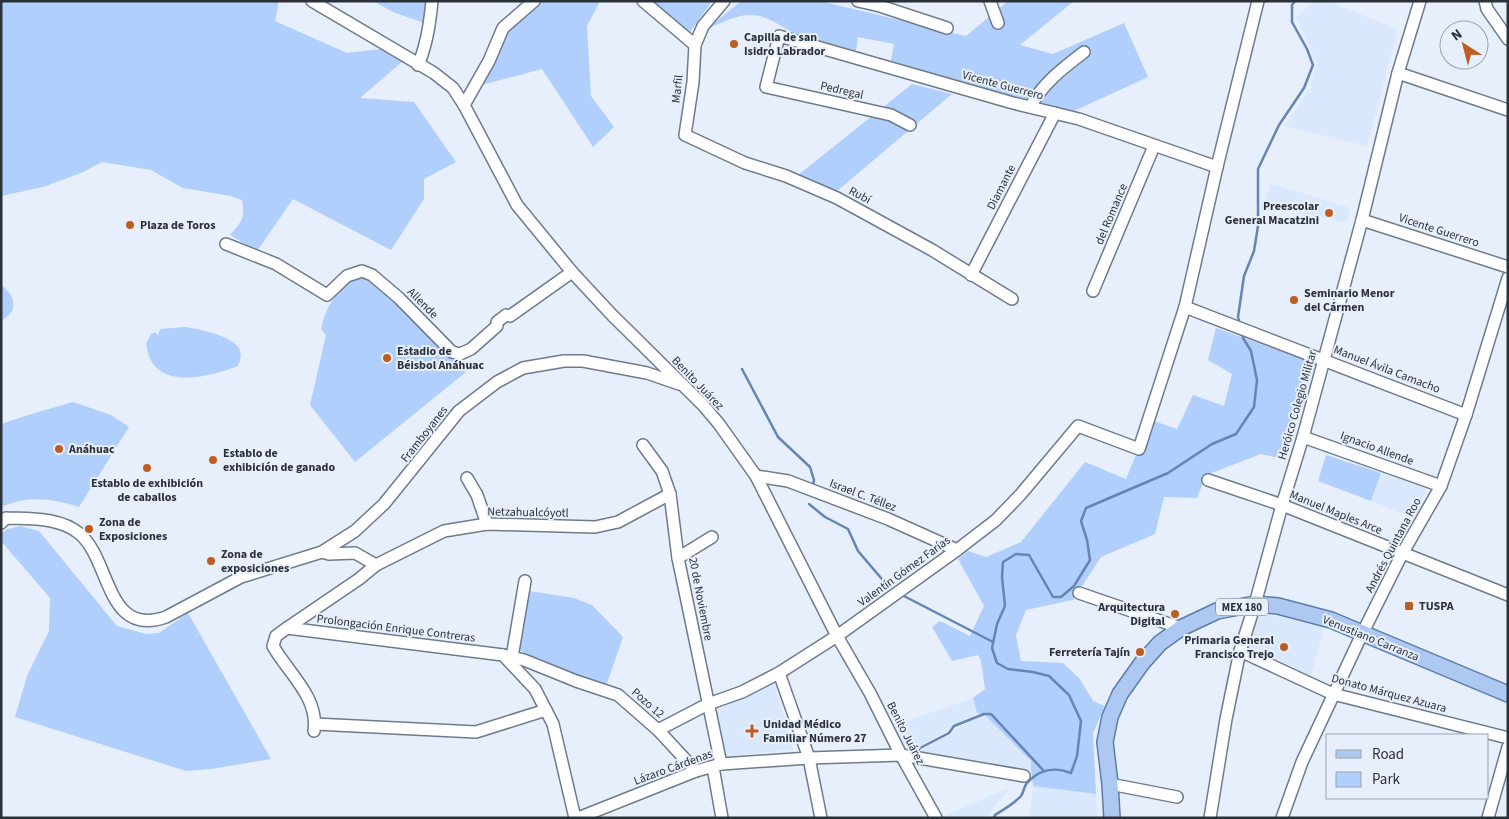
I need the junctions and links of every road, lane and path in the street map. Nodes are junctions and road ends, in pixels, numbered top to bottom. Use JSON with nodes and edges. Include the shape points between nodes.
{"nodes":[{"id":1,"x":312,"y":1,"type":"edge"},
{"id":2,"x":432,"y":1,"type":"edge"},
{"id":3,"x":534,"y":1,"type":"edge"},
{"id":4,"x":644,"y":1,"type":"edge"},
{"id":5,"x":724,"y":1,"type":"edge"},
{"id":6,"x":858,"y":1,"type":"edge"},
{"id":7,"x":892,"y":1,"type":"edge"},
{"id":8,"x":990,"y":1,"type":"edge"},
{"id":9,"x":1258,"y":1,"type":"edge"},
{"id":10,"x":1420,"y":1,"type":"edge"},
{"id":11,"x":1485,"y":1,"type":"edge"},
{"id":12,"x":880,"y":6,"type":"junction"},
{"id":13,"x":998,"y":23,"type":"dead end"},
{"id":14,"x":946,"y":28,"type":"dead end"},
{"id":15,"x":779,"y":36,"type":"joint"},
{"id":16,"x":1508,"y":39,"type":"edge"},
{"id":17,"x":695,"y":45,"type":"junction"},
{"id":18,"x":1084,"y":52,"type":"dead end"},
{"id":19,"x":418,"y":65,"type":"junction"},
{"id":20,"x":1398,"y":73,"type":"junction"},
{"id":21,"x":464,"y":105,"type":"junction"},
{"id":22,"x":1030,"y":107,"type":"junction"},
{"id":23,"x":1508,"y":110,"type":"edge"},
{"id":24,"x":1055,"y":113,"type":"junction"},
{"id":25,"x":910,"y":125,"type":"dead end"},
{"id":26,"x":685,"y":135,"type":"joint"},
{"id":27,"x":1154,"y":146,"type":"junction"},
{"id":28,"x":1217,"y":167,"type":"junction"},
{"id":29,"x":1362,"y":220,"type":"junction"},
{"id":30,"x":226,"y":244,"type":"dead end"},
{"id":31,"x":1508,"y":267,"type":"edge"},
{"id":32,"x":572,"y":272,"type":"junction"},
{"id":33,"x":971,"y":274,"type":"junction"},
{"id":34,"x":1508,"y":278,"type":"edge"},
{"id":35,"x":1093,"y":291,"type":"dead end"},
{"id":36,"x":1012,"y":299,"type":"dead end"},
{"id":37,"x":1185,"y":307,"type":"junction"},
{"id":38,"x":1324,"y":359,"type":"junction"},
{"id":39,"x":680,"y":384,"type":"junction"},
{"id":40,"x":1466,"y":415,"type":"junction"},
{"id":41,"x":1303,"y":437,"type":"junction"},
{"id":42,"x":643,"y":445,"type":"dead end"},
{"id":43,"x":756,"y":476,"type":"junction"},
{"id":44,"x":467,"y":478,"type":"dead end"},
{"id":45,"x":1208,"y":480,"type":"dead end"},
{"id":46,"x":1441,"y":486,"type":"junction"},
{"id":47,"x":670,"y":494,"type":"junction"},
{"id":48,"x":1282,"y":505,"type":"junction"},
{"id":49,"x":1,"y":523,"type":"edge"},
{"id":50,"x":487,"y":524,"type":"junction"},
{"id":51,"x":712,"y":537,"type":"dead end"},
{"id":52,"x":957,"y":550,"type":"junction"},
{"id":53,"x":322,"y":552,"type":"junction"},
{"id":54,"x":1402,"y":554,"type":"junction"},
{"id":55,"x":678,"y":558,"type":"junction"},
{"id":56,"x":376,"y":565,"type":"junction"},
{"id":57,"x":526,"y":581,"type":"dead end"},
{"id":58,"x":1079,"y":593,"type":"dead end"},
{"id":59,"x":1508,"y":595,"type":"edge"},
{"id":60,"x":1256,"y":604,"type":"junction"},
{"id":61,"x":287,"y":628,"type":"junction"},
{"id":62,"x":1181,"y":628,"type":"junction"},
{"id":63,"x":1362,"y":634,"type":"junction"},
{"id":64,"x":837,"y":636,"type":"junction"},
{"id":65,"x":1240,"y":651,"type":"junction"},
{"id":66,"x":507,"y":656,"type":"junction"},
{"id":67,"x":779,"y":673,"type":"junction"},
{"id":68,"x":1333,"y":694,"type":"junction"},
{"id":69,"x":1508,"y":694,"type":"edge"},
{"id":70,"x":708,"y":704,"type":"junction"},
{"id":71,"x":546,"y":710,"type":"junction"},
{"id":72,"x":658,"y":730,"type":"junction"},
{"id":73,"x":1508,"y":738,"type":"edge"},
{"id":74,"x":1508,"y":747,"type":"edge"},
{"id":75,"x":901,"y":755,"type":"junction"},
{"id":76,"x":809,"y":758,"type":"junction"},
{"id":77,"x":717,"y":765,"type":"junction"},
{"id":78,"x":696,"y":771,"type":"junction"},
{"id":79,"x":1024,"y":776,"type":"dead end"},
{"id":80,"x":1110,"y":784,"type":"junction"},
{"id":81,"x":1177,"y":797,"type":"dead end"},
{"id":82,"x":577,"y":818,"type":"edge"},
{"id":83,"x":722,"y":818,"type":"edge"},
{"id":84,"x":821,"y":818,"type":"edge"},
{"id":85,"x":936,"y":818,"type":"edge"},
{"id":86,"x":1112,"y":818,"type":"edge"},
{"id":87,"x":1210,"y":818,"type":"edge"},
{"id":88,"x":1282,"y":818,"type":"edge"},
{"id":89,"x":1488,"y":818,"type":"edge"}],
"edges":[{"from":1,"to":19,"type":"street","name":"Benito Juárez"},
{"from":2,"to":19,"type":"street","via":[[424,51]]},
{"from":3,"to":21,"type":"street","via":[[503,28]]},
{"from":4,"to":17,"type":"street"},
{"from":5,"to":17,"type":"street","via":[[703,26]]},
{"from":6,"to":12,"type":"street"},
{"from":7,"to":12,"type":"street"},
{"from":8,"to":13,"type":"street"},
{"from":9,"to":28,"type":"street"},
{"from":10,"to":20,"type":"street","name":"Heróico Colegio Militar"},
{"from":11,"to":16,"type":"street"},
{"from":12,"to":14,"type":"street"},
{"from":15,"to":22,"type":"street","name":"Vicente Guerrero"},
{"from":15,"to":25,"type":"street","name":"Pedregal","via":[[766,86],[891,115]]},
{"from":17,"to":26,"type":"street","name":"Marfil"},
{"from":18,"to":22,"type":"street","via":[[1054,76]]},
{"from":19,"to":21,"type":"street","name":"Benito Juárez","via":[[453,88]]},
{"from":20,"to":23,"type":"street"},
{"from":20,"to":29,"type":"street","name":"Heróico Colegio Militar"},
{"from":21,"to":32,"type":"street","name":"Benito Juárez","via":[[516,205]]},
{"from":22,"to":24,"type":"street","name":"Vicente Guerrero"},
{"from":24,"to":27,"type":"street","name":"Vicente Guerrero"},
{"from":24,"to":33,"type":"street","name":"Diamante"},
{"from":26,"to":33,"type":"street","name":"Rubí","via":[[745,163],[837,198]]},
{"from":27,"to":28,"type":"street","name":"Vicente Guerrero"},
{"from":27,"to":35,"type":"street","name":"del Romance"},
{"from":28,"to":37,"type":"street"},
{"from":29,"to":31,"type":"street","name":"Vicente Guerrero"},
{"from":29,"to":38,"type":"street","name":"Heróico Colegio Militar"},
{"from":30,"to":32,"type":"street","name":"Allende","via":[[276,264],[327,296],[347,276],[362,271],[372,275],[452,352],[460,354],[471,349],[497,326],[502,316],[510,316]]},
{"from":32,"to":39,"type":"street","name":"Benito Juárez"},
{"from":33,"to":36,"type":"street","name":"Rubí"},
{"from":34,"to":40,"type":"street","name":"Andrés Quintana Roo"},
{"from":37,"to":38,"type":"street","name":"Manuel Ávila Camacho"},
{"from":37,"to":52,"type":"street","name":"Valentín Gómez Farías","via":[[1139,449],[1078,426],[996,520]]},
{"from":38,"to":40,"type":"street","name":"Manuel Ávila Camacho"},
{"from":38,"to":41,"type":"street","name":"Heróico Colegio Militar"},
{"from":39,"to":43,"type":"street","name":"Benito Juárez","via":[[719,424]]},
{"from":39,"to":53,"type":"street","name":"Framboyanes","via":[[647,373],[583,361],[523,368],[504,377],[459,411],[382,507],[355,531]]},
{"from":40,"to":46,"type":"street","name":"Andrés Quintana Roo"},
{"from":41,"to":46,"type":"street","name":"Ignacio Allende"},
{"from":41,"to":48,"type":"street","name":"Heróico Colegio Militar"},
{"from":42,"to":47,"type":"street","name":"20 de Noviembre","via":[[662,471]]},
{"from":43,"to":52,"type":"street","name":"Israel C. Téllez","via":[[788,482],[888,519]]},
{"from":43,"to":64,"type":"street","name":"Benito Juárez"},
{"from":44,"to":50,"type":"street"},
{"from":45,"to":48,"type":"street","name":"Manuel Maples Arce"},
{"from":46,"to":54,"type":"street","name":"Andrés Quintana Roo"},
{"from":47,"to":50,"type":"street","name":"Netzahualcóyotl","via":[[618,522],[595,527]]},
{"from":47,"to":55,"type":"street","name":"20 de Noviembre"},
{"from":48,"to":54,"type":"street","name":"Manuel Maples Arce"},
{"from":48,"to":60,"type":"street","name":"Heróico Colegio Militar"},
{"from":49,"to":53,"type":"street","via":[[6,518],[44,519],[63,524],[80,534],[95,554],[121,608],[146,621],[166,617],[241,577]]},
{"from":50,"to":56,"type":"street","name":"Netzahualcóyotl","via":[[444,531]]},
{"from":51,"to":55,"type":"street"},
{"from":52,"to":64,"type":"street","name":"Valentín Gómez Farías"},
{"from":53,"to":56,"type":"street","via":[[356,553]]},
{"from":54,"to":59,"type":"street","name":"Manuel Maples Arce"},
{"from":54,"to":63,"type":"street","name":"Andrés Quintana Roo"},
{"from":55,"to":70,"type":"street","name":"20 de Noviembre"},
{"from":56,"to":61,"type":"street","name":"Netzahualcóyotl"},
{"from":57,"to":66,"type":"street"},
{"from":58,"to":62,"type":"street"},
{"from":60,"to":62,"type":"main road","name":"Venustiano Carranza","number":"MEX 180","via":[[1217,611]]},
{"from":60,"to":63,"type":"main road","name":"Venustiano Carranza","number":"MEX 180","via":[[1278,606],[1331,620]]},
{"from":60,"to":65,"type":"street","name":"Heróico Colegio Militar"},
{"from":61,"to":66,"type":"street","name":"Prolongación Enrique Contreras"},
{"from":61,"to":71,"type":"street","name":"Netzahualcóyotl","via":[[276,636],[273,646],[308,694],[315,727],[476,732]]},
{"from":62,"to":80,"type":"main road","name":"Venustiano Carranza","number":"MEX 180","via":[[1142,662],[1120,694],[1110,717],[1105,742]]},
{"from":63,"to":68,"type":"street","name":"Andrés Quintana Roo"},
{"from":63,"to":69,"type":"main road","name":"Venustiano Carranza","number":"MEX 180"},
{"from":64,"to":67,"type":"street","name":"Valentín Gómez Farías"},
{"from":64,"to":75,"type":"street","name":"Benito Juárez"},
{"from":65,"to":68,"type":"street","name":"Donato Márquez Azuara"},
{"from":65,"to":87,"type":"street","name":"Heróico Colegio Militar"},
{"from":66,"to":71,"type":"street","via":[[534,689]]},
{"from":66,"to":72,"type":"street","name":"Pozo 12","via":[[618,695]]},
{"from":67,"to":70,"type":"street","name":"Valentín Gómez Farías","via":[[742,692]]},
{"from":67,"to":76,"type":"street"},
{"from":68,"to":73,"type":"street","name":"Donato Márquez Azuara"},
{"from":68,"to":88,"type":"street","name":"Andrés Quintana Roo","via":[[1302,762]]},
{"from":70,"to":72,"type":"street","name":"Valentín Gómez Farías"},
{"from":70,"to":77,"type":"street","name":"20 de Noviembre"},
{"from":71,"to":82,"type":"street","via":[[556,733]]},
{"from":72,"to":78,"type":"street","name":"Pozo 12"},
{"from":74,"to":89,"type":"street"},
{"from":75,"to":76,"type":"street","name":"Lázaro Cárdenas"},
{"from":75,"to":79,"type":"street","name":"Lázaro Cárdenas"},
{"from":75,"to":85,"type":"street","name":"Benito Juárez"},
{"from":76,"to":77,"type":"street","name":"Lázaro Cárdenas"},
{"from":76,"to":84,"type":"street"},
{"from":77,"to":78,"type":"street","name":"Lázaro Cárdenas"},
{"from":77,"to":83,"type":"street","name":"20 de Noviembre"},
{"from":78,"to":82,"type":"street","name":"Lázaro Cárdenas"},
{"from":80,"to":81,"type":"street"},
{"from":80,"to":86,"type":"main road","name":"Venustiano Carranza","number":"MEX 180"}]}
